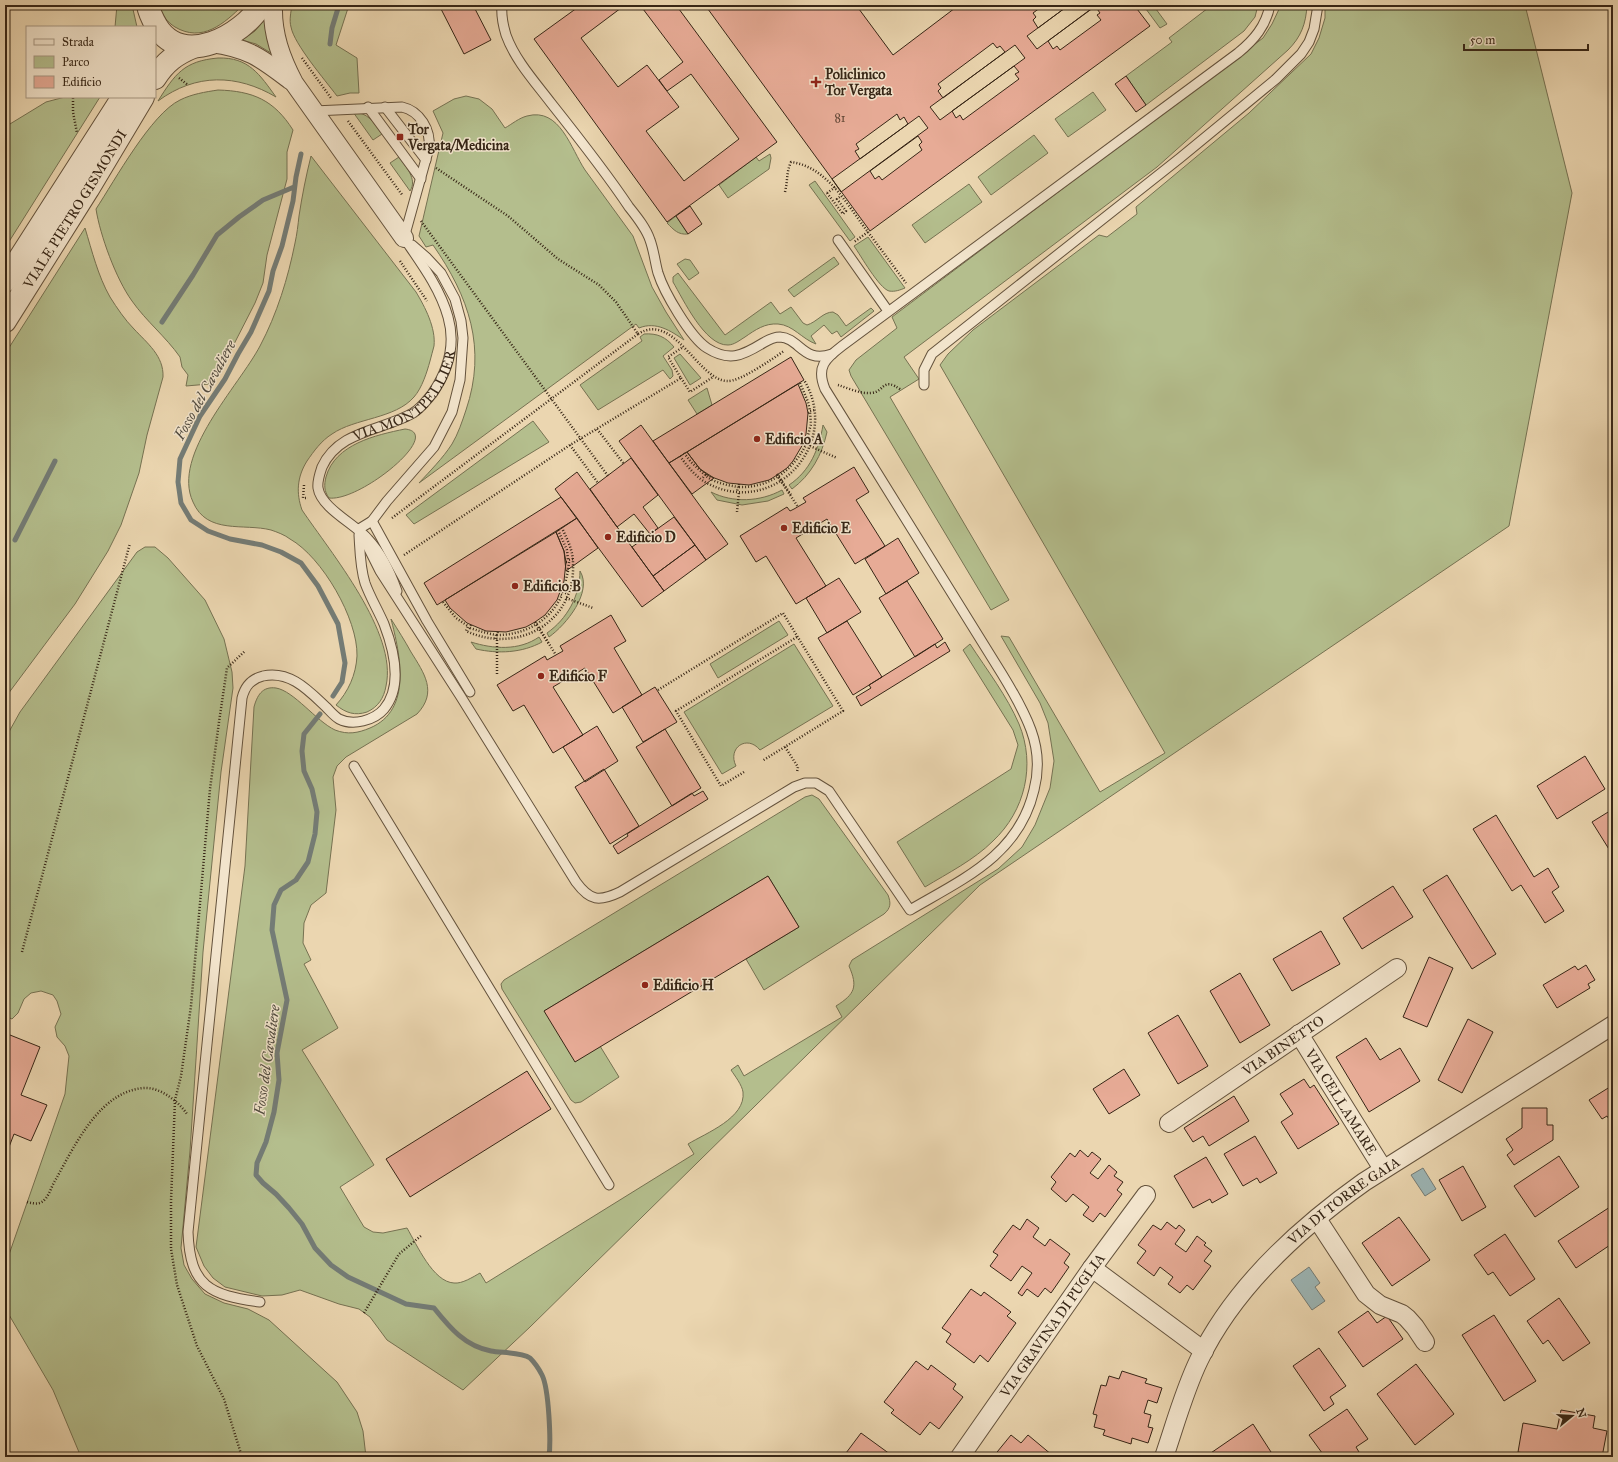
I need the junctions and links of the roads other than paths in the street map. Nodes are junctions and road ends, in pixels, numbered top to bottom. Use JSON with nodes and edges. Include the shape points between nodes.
{"nodes":[{"id":1,"x":261,"y":5,"type":"edge"},
{"id":2,"x":273,"y":5,"type":"edge"},
{"id":3,"x":502,"y":5,"type":"edge"},
{"id":4,"x":1270,"y":5,"type":"edge"},
{"id":5,"x":1318,"y":5,"type":"edge"},
{"id":6,"x":149,"y":14,"type":"edge"},
{"id":7,"x":202,"y":45,"type":"junction"},
{"id":8,"x":165,"y":77,"type":"edge"},
{"id":9,"x":294,"y":83,"type":"junction"},
{"id":10,"x":122,"y":98,"type":"edge"},
{"id":11,"x":142,"y":98,"type":"edge"},
{"id":12,"x":368,"y":107,"type":"junction"},
{"id":13,"x":385,"y":107,"type":"junction"},
{"id":14,"x":314,"y":111,"type":"junction"},
{"id":15,"x":425,"y":162,"type":"junction"},
{"id":16,"x":421,"y":179,"type":"junction"},
{"id":17,"x":404,"y":238,"type":"junction"},
{"id":18,"x":838,"y":240,"type":"dead end"},
{"id":19,"x":5,"y":281,"type":"edge"},
{"id":20,"x":888,"y":312,"type":"junction"},
{"id":21,"x":5,"y":321,"type":"edge"},
{"id":22,"x":833,"y":353,"type":"junction"},
{"id":23,"x":924,"y":384,"type":"dead end"},
{"id":24,"x":374,"y":525,"type":"junction"},
{"id":25,"x":359,"y":529,"type":"junction"},
{"id":26,"x":461,"y":697,"type":"junction"},
{"id":27,"x":354,"y":766,"type":"dead end"},
{"id":28,"x":1397,"y":968,"type":"dead end"},
{"id":29,"x":1613,"y":1025,"type":"edge"},
{"id":30,"x":1299,"y":1034,"type":"junction"},
{"id":31,"x":1169,"y":1123,"type":"dead end"},
{"id":32,"x":1383,"y":1169,"type":"junction"},
{"id":33,"x":609,"y":1185,"type":"dead end"},
{"id":34,"x":1146,"y":1195,"type":"dead end"},
{"id":35,"x":1316,"y":1219,"type":"junction"},
{"id":36,"x":1092,"y":1268,"type":"junction"},
{"id":37,"x":260,"y":1302,"type":"dead end"},
{"id":38,"x":1425,"y":1342,"type":"dead end"},
{"id":39,"x":1204,"y":1351,"type":"junction"},
{"id":40,"x":960,"y":1457,"type":"edge"},
{"id":41,"x":1164,"y":1457,"type":"edge"}],
"edges":[{"from":1,"to":7,"type":"street","via":[[251,19],[238,30]]},
{"from":2,"to":9,"type":"street","name":"VIA MONTPELLIER","via":[[277,44]]},
{"from":3,"to":22,"type":"lane","via":[[503,26],[513,49],[646,231],[665,289],[698,341],[722,355],[734,357],[778,337],[785,338],[811,355]]},
{"from":4,"to":20,"type":"lane","via":[[1266,21],[1260,31],[1238,53]]},
{"from":5,"to":23,"type":"lane","via":[[1309,42],[1280,75],[932,354],[924,370]]},
{"from":6,"to":7,"type":"street","via":[[167,38],[181,46]]},
{"from":7,"to":8,"type":"street","via":[[178,54],[166,62]]},
{"from":7,"to":9,"type":"street","name":"VIA MONTPELLIER","via":[[237,47],[251,53]]},
{"from":9,"to":14,"type":"street","name":"VIA MONTPELLIER"},
{"from":10,"to":19,"type":"street","name":"VIALE PIETRO GISMONDI"},
{"from":11,"to":21,"type":"street","name":"VIALE PIETRO GISMONDI"},
{"from":12,"to":13,"type":"lane"},
{"from":12,"to":14,"type":"lane"},
{"from":12,"to":16,"type":"lane"},
{"from":13,"to":15,"type":"lane"},
{"from":13,"to":15,"type":"lane","via":[[407,108],[418,116],[430,142]]},
{"from":14,"to":17,"type":"street","name":"VIA MONTPELLIER"},
{"from":15,"to":16,"type":"lane"},
{"from":16,"to":17,"type":"lane"},
{"from":17,"to":24,"type":"lane","name":"VIA MONTPELLIER","via":[[436,266],[452,292],[461,321],[462,368],[455,403],[440,438],[387,501]]},
{"from":17,"to":25,"type":"lane","name":"VIA MONTPELLIER","via":[[429,276],[446,311],[452,340],[447,367],[436,388],[420,409],[357,434],[335,449],[324,463],[318,478],[320,494],[335,512]]},
{"from":18,"to":20,"type":"lane"},
{"from":20,"to":22,"type":"lane"},
{"from":22,"to":26,"type":"lane","name":"VIA MONTPELLIER","via":[[823,364],[820,376],[822,382],[1011,690],[1034,739],[1037,760],[1030,808],[1011,840],[998,854],[910,910],[829,791],[816,783],[805,783],[794,787],[620,892],[597,899],[585,894],[576,882]]},
{"from":24,"to":25,"type":"lane"},
{"from":24,"to":26,"type":"lane","via":[[427,620],[472,691]]},
{"from":25,"to":26,"type":"lane","name":"VIA MONTPELLIER","via":[[388,566],[401,603]]},
{"from":25,"to":37,"type":"lane","via":[[362,571],[389,639],[395,674],[390,700],[383,710],[368,720],[346,722],[335,716],[304,686],[283,676],[273,675],[256,678],[249,683],[242,698],[188,1232],[195,1273],[202,1282],[211,1290],[238,1299]]},
{"from":27,"to":33,"type":"lane"},
{"from":28,"to":30,"type":"street","name":"VIA BINETTO"},
{"from":29,"to":32,"type":"street","name":"VIA DI TORRE GAIA"},
{"from":30,"to":31,"type":"street","name":"VIA BINETTO"},
{"from":30,"to":32,"type":"street","name":"VIA CELLAMARE"},
{"from":32,"to":35,"type":"street","name":"VIA DI TORRE GAIA"},
{"from":34,"to":36,"type":"street","name":"VIA GRAVINA DI PUGLIA"},
{"from":35,"to":38,"type":"street","via":[[1366,1294],[1380,1306],[1407,1318]]},
{"from":35,"to":39,"type":"street","name":"VIA DI TORRE GAIA","via":[[1254,1278]]},
{"from":36,"to":39,"type":"street"},
{"from":36,"to":40,"type":"street","name":"VIA GRAVINA DI PUGLIA"},
{"from":39,"to":41,"type":"street","name":"VIA DI TORRE GAIA","via":[[1190,1380]]}]}
